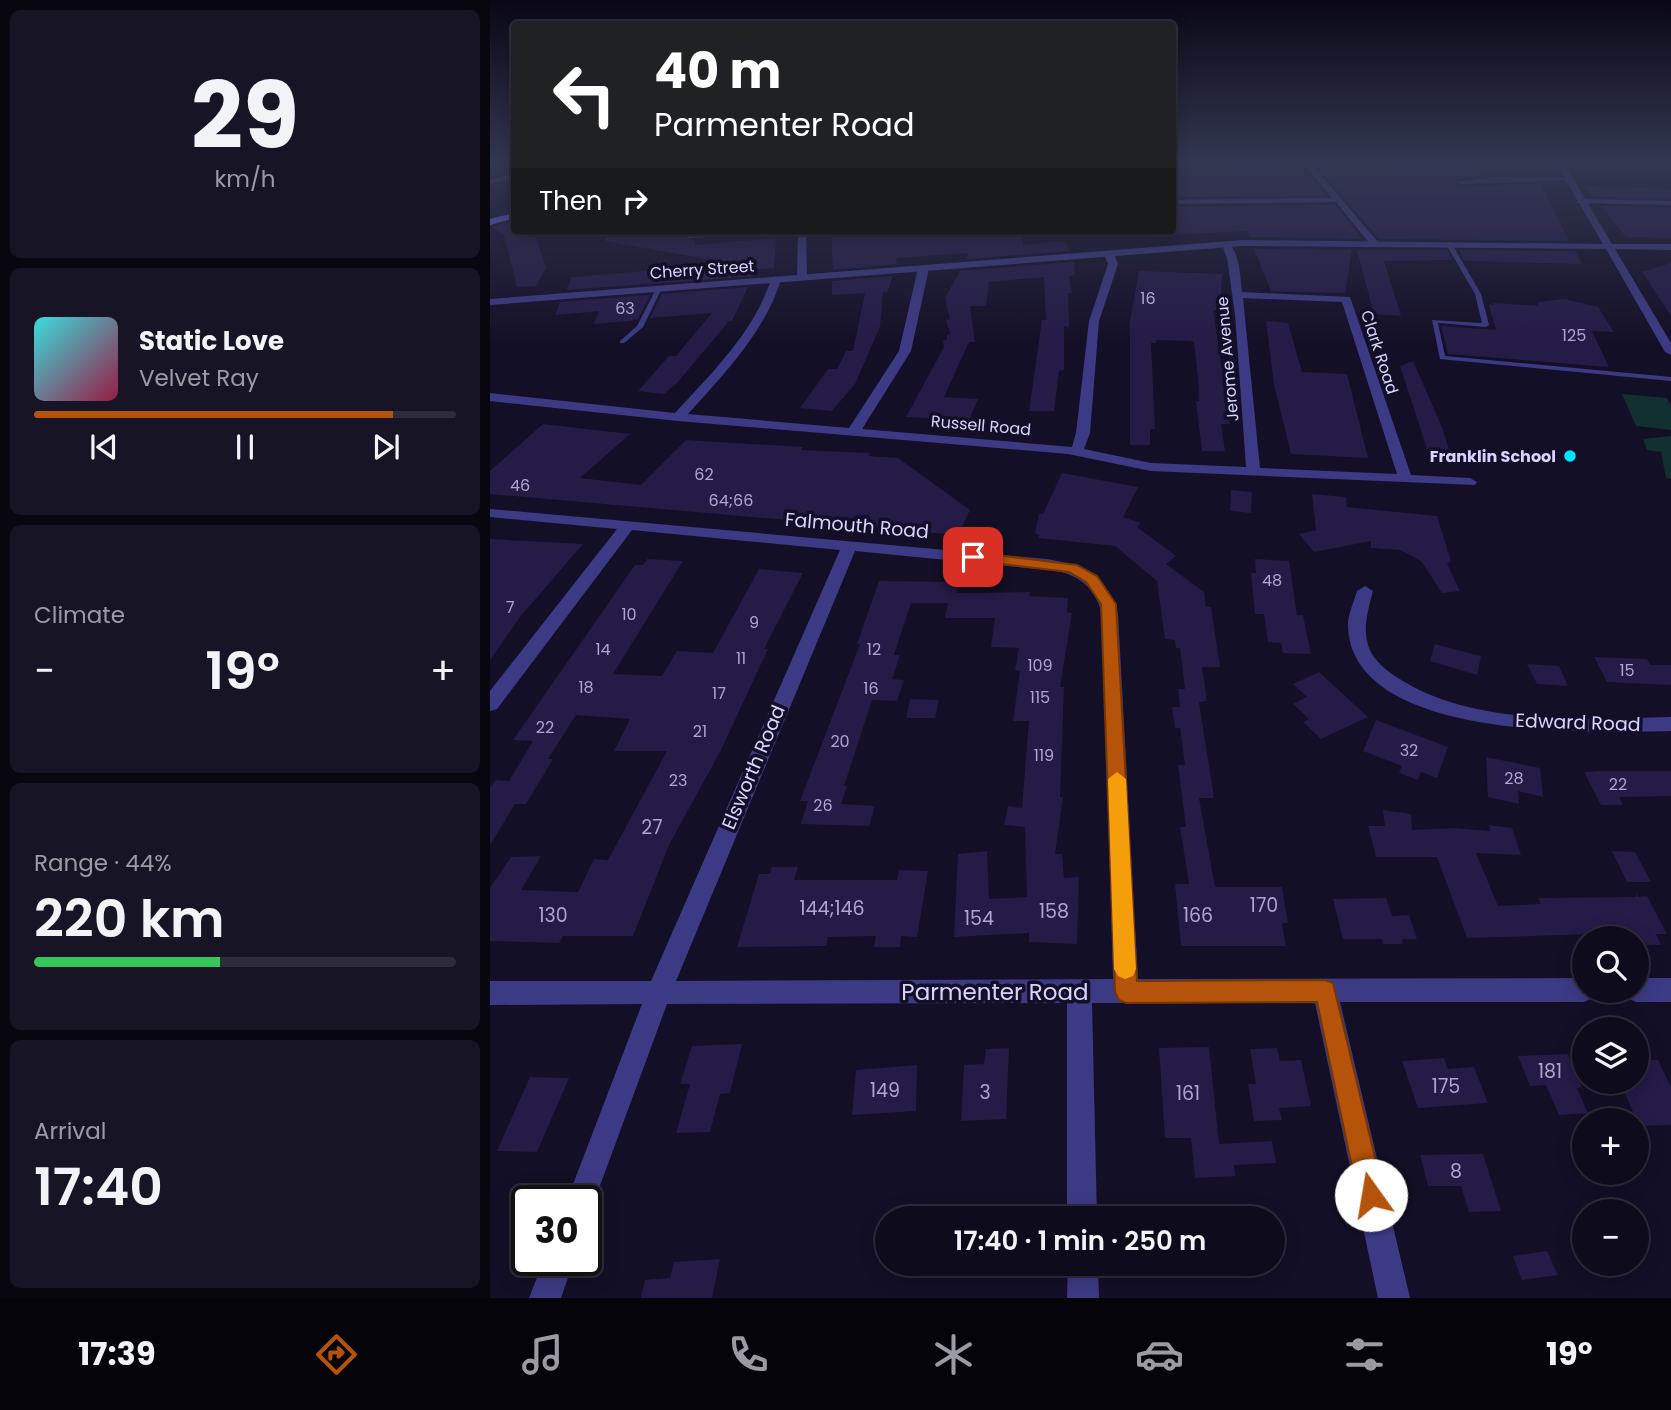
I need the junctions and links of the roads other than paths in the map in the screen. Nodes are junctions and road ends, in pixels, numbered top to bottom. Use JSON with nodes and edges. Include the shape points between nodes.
{"nodes":[{"id":1,"x":1357,"y":223,"type":"edge"},
{"id":2,"x":1592,"y":223,"type":"edge"},
{"id":3,"x":802,"y":235,"type":"edge"},
{"id":4,"x":1374,"y":243,"type":"junction"},
{"id":5,"x":1227,"y":244,"type":"junction"},
{"id":6,"x":1449,"y":244,"type":"junction"},
{"id":7,"x":1607,"y":246,"type":"junction"},
{"id":8,"x":1671,"y":247,"type":"edge"},
{"id":9,"x":1109,"y":254,"type":"junction"},
{"id":10,"x":923,"y":268,"type":"junction"},
{"id":11,"x":802,"y":277,"type":"junction"},
{"id":12,"x":776,"y":279,"type":"junction"},
{"id":13,"x":659,"y":288,"type":"junction"},
{"id":14,"x":1237,"y":295,"type":"junction"},
{"id":15,"x":490,"y":302,"type":"edge"},
{"id":16,"x":622,"y":342,"type":"dead end"},
{"id":17,"x":1671,"y":352,"type":"edge"},
{"id":18,"x":1671,"y":379,"type":"edge"},
{"id":19,"x":490,"y":397,"type":"edge"},
{"id":20,"x":678,"y":417,"type":"junction"},
{"id":21,"x":853,"y":432,"type":"junction"},
{"id":22,"x":1077,"y":451,"type":"junction"},
{"id":23,"x":1253,"y":472,"type":"junction"},
{"id":24,"x":1405,"y":479,"type":"junction"},
{"id":25,"x":1469,"y":482,"type":"dead end"},
{"id":26,"x":490,"y":513,"type":"edge"},
{"id":27,"x":628,"y":525,"type":"junction"},
{"id":28,"x":850,"y":545,"type":"junction"},
{"id":29,"x":1365,"y":591,"type":"dead end"},
{"id":30,"x":490,"y":704,"type":"edge"},
{"id":31,"x":1671,"y":724,"type":"edge"},
{"id":32,"x":659,"y":990,"type":"junction"},
{"id":33,"x":1572,"y":990,"type":"edge"},
{"id":34,"x":1649,"y":990,"type":"edge"},
{"id":35,"x":1671,"y":990,"type":"edge"},
{"id":36,"x":1325,"y":991,"type":"junction"},
{"id":37,"x":1079,"y":992,"type":"junction"},
{"id":38,"x":1126,"y":992,"type":"junction"},
{"id":39,"x":490,"y":993,"type":"edge"},
{"id":40,"x":587,"y":1185,"type":"edge"},
{"id":41,"x":1082,"y":1206,"type":"edge"},
{"id":42,"x":553,"y":1276,"type":"edge"},
{"id":43,"x":1083,"y":1276,"type":"edge"},
{"id":44,"x":545,"y":1298,"type":"edge"},
{"id":45,"x":1083,"y":1298,"type":"edge"},
{"id":46,"x":1394,"y":1298,"type":"edge"}],
"edges":[{"from":1,"to":4,"type":"street"},
{"from":2,"to":7,"type":"street"},
{"from":3,"to":11,"type":"street"},
{"from":4,"to":5,"type":"street","name":"Cherry Street"},
{"from":4,"to":6,"type":"street","name":"Cherry Street"},
{"from":5,"to":9,"type":"street","name":"Cherry Street"},
{"from":5,"to":14,"type":"street","name":"Jerome Avenue"},
{"from":6,"to":7,"type":"street","name":"Cherry Street"},
{"from":6,"to":18,"type":"lane","via":[[1478,294],[1486,325],[1434,321],[1441,358]]},
{"from":7,"to":8,"type":"street","name":"Cherry Street"},
{"from":7,"to":17,"type":"street"},
{"from":9,"to":10,"type":"street","name":"Cherry Street"},
{"from":9,"to":22,"type":"street","via":[[1112,264],[1094,321],[1083,433]]},
{"from":10,"to":11,"type":"street","name":"Cherry Street"},
{"from":10,"to":21,"type":"street","via":[[905,351]]},
{"from":11,"to":12,"type":"street","name":"Cherry Street"},
{"from":12,"to":13,"type":"street","name":"Cherry Street"},
{"from":12,"to":20,"type":"street","via":[[755,324]]},
{"from":13,"to":15,"type":"street","name":"Cherry Street"},
{"from":13,"to":16,"type":"lane","via":[[640,327]]},
{"from":14,"to":23,"type":"street","name":"Jerome Avenue"},
{"from":14,"to":24,"type":"street","name":"Clark Road","via":[[1346,299]]},
{"from":19,"to":20,"type":"street","name":"Russell Road"},
{"from":20,"to":21,"type":"street","name":"Russell Road"},
{"from":21,"to":22,"type":"street","name":"Russell Road"},
{"from":22,"to":23,"type":"street","name":"Russell Road","via":[[1143,466]]},
{"from":23,"to":24,"type":"street","name":"Russell Road"},
{"from":24,"to":25,"type":"street","name":"Russell Road"},
{"from":26,"to":27,"type":"street","name":"Falmouth Road"},
{"from":27,"to":28,"type":"street","name":"Falmouth Road"},
{"from":27,"to":30,"type":"street"},
{"from":28,"to":32,"type":"street","name":"Elsworth Road"},
{"from":28,"to":38,"type":"street","name":"Falmouth Road","via":[[1061,565],[1083,573],[1104,595],[1110,614]]},
{"from":29,"to":31,"type":"street","name":"Edward Road","via":[[1354,626],[1360,651],[1374,671],[1406,692],[1458,709],[1532,723]]},
{"from":32,"to":37,"type":"street","name":"Parmenter Road"},
{"from":32,"to":39,"type":"street","name":"Parmenter Road"},
{"from":32,"to":40,"type":"street","name":"Elsworth Road"},
{"from":33,"to":36,"type":"street","name":"Parmenter Road"},
{"from":34,"to":35,"type":"street"},
{"from":36,"to":38,"type":"street","name":"Parmenter Road"},
{"from":36,"to":46,"type":"street"},
{"from":37,"to":38,"type":"street","name":"Parmenter Road"},
{"from":37,"to":41,"type":"street"},
{"from":42,"to":44,"type":"street"},
{"from":43,"to":45,"type":"street"}]}
